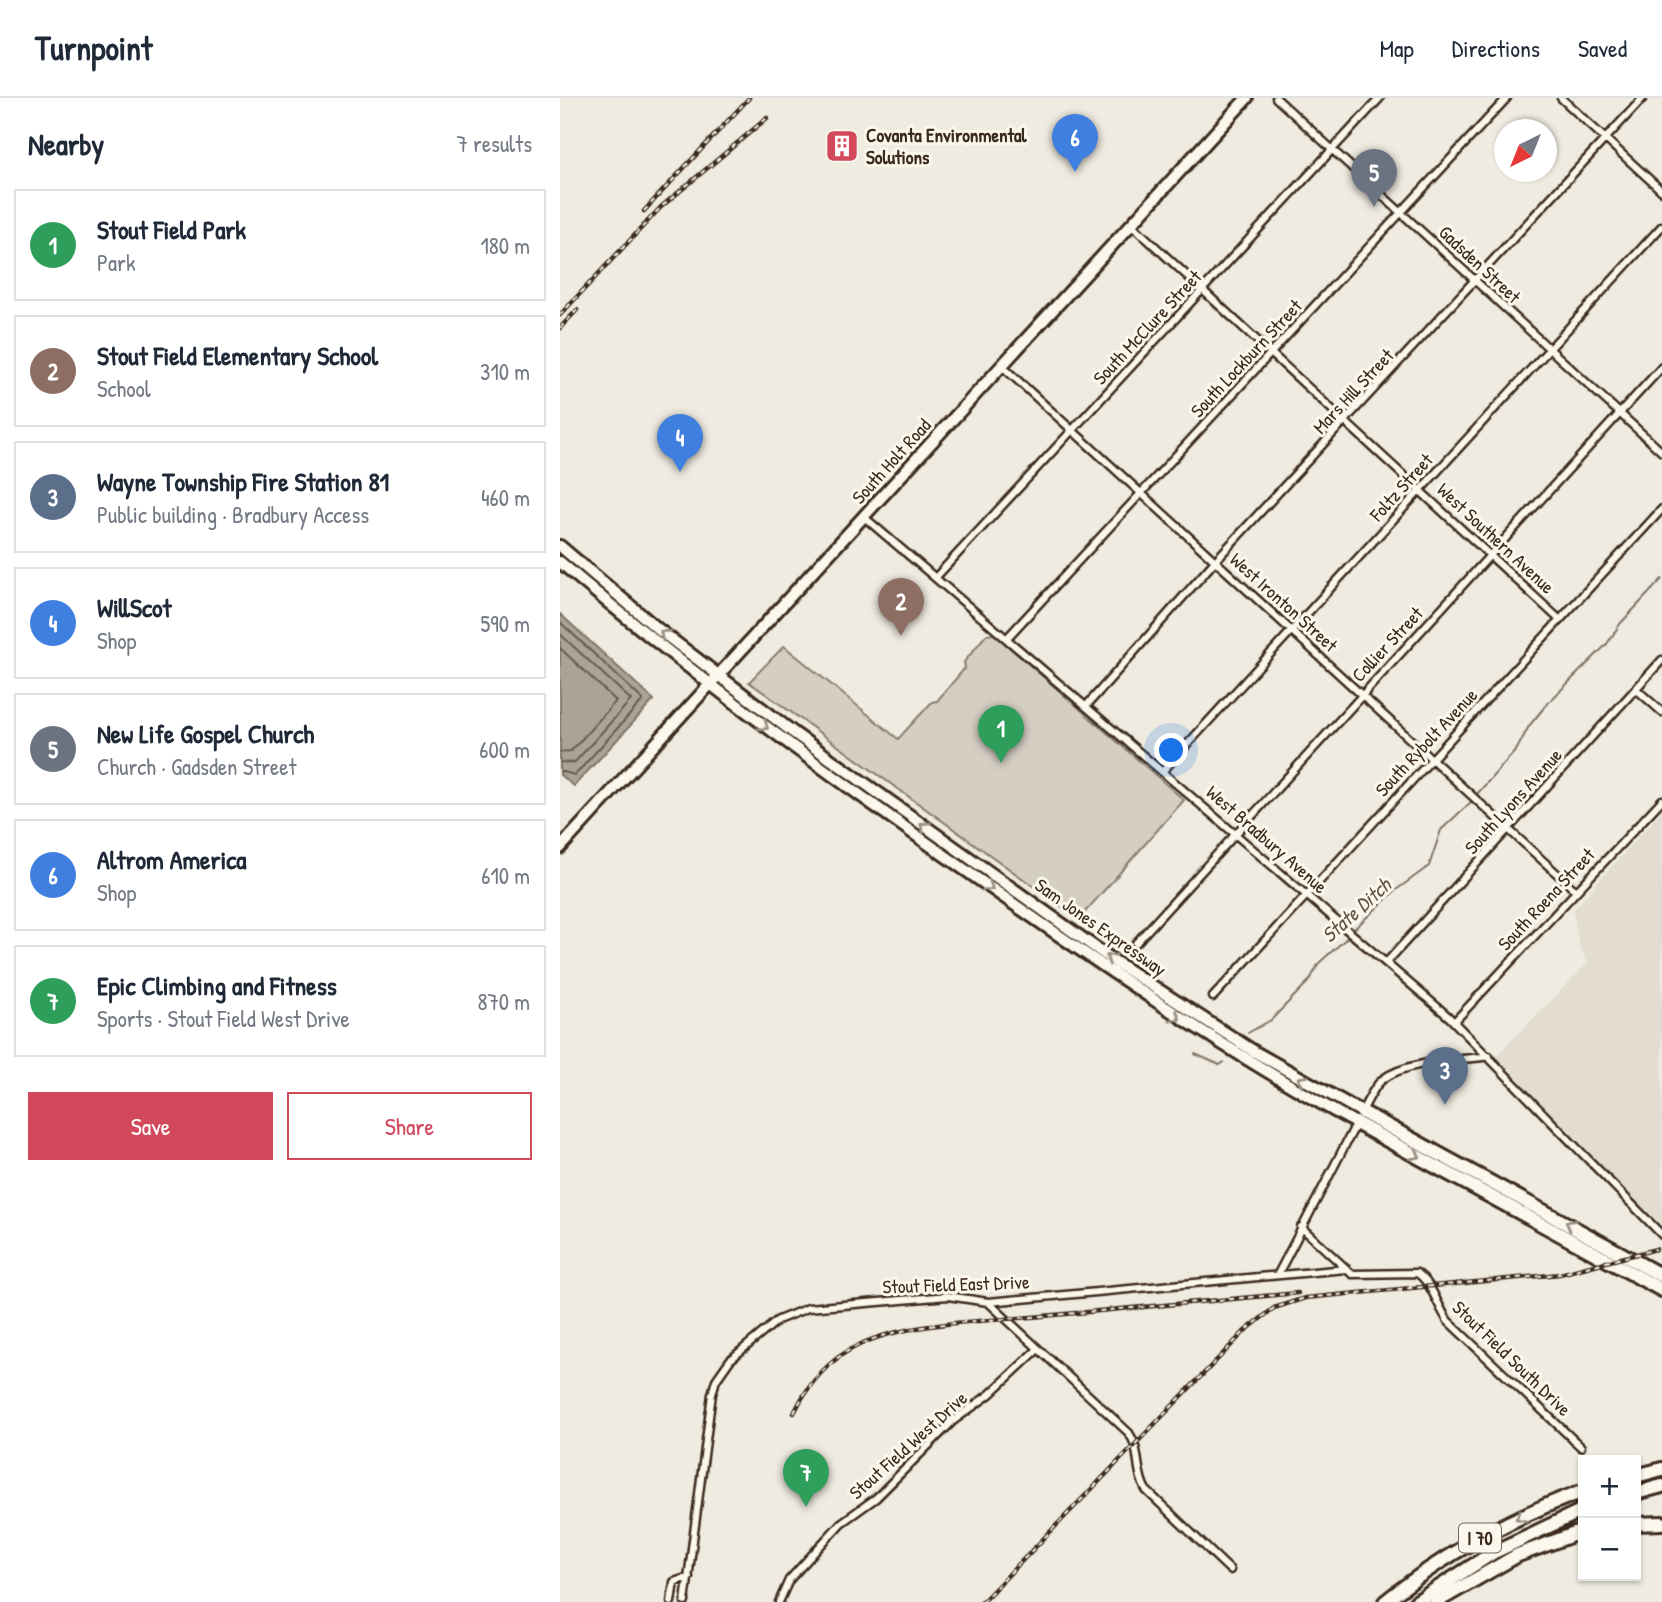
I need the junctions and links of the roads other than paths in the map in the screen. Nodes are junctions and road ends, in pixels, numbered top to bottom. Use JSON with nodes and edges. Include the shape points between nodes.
{"nodes":[{"id":1,"x":1247,"y":98,"type":"edge"},
{"id":2,"x":1276,"y":98,"type":"edge"},
{"id":3,"x":1380,"y":98,"type":"edge"},
{"id":4,"x":1507,"y":98,"type":"edge"},
{"id":5,"x":1562,"y":98,"type":"edge"},
{"id":6,"x":1643,"y":98,"type":"edge"},
{"id":7,"x":1606,"y":139,"type":"junction"},
{"id":8,"x":1332,"y":150,"type":"junction"},
{"id":9,"x":1662,"y":191,"type":"edge"},
{"id":10,"x":1401,"y":213,"type":"junction"},
{"id":11,"x":1131,"y":224,"type":"junction"},
{"id":12,"x":1662,"y":226,"type":"edge"},
{"id":13,"x":1475,"y":281,"type":"junction"},
{"id":14,"x":1203,"y":290,"type":"junction"},
{"id":15,"x":1549,"y":349,"type":"junction"},
{"id":16,"x":1272,"y":354,"type":"junction"},
{"id":17,"x":1002,"y":366,"type":"junction"},
{"id":18,"x":1662,"y":367,"type":"edge"},
{"id":19,"x":1620,"y":413,"type":"junction"},
{"id":20,"x":1346,"y":422,"type":"junction"},
{"id":21,"x":1073,"y":431,"type":"junction"},
{"id":22,"x":1662,"y":452,"type":"edge"},
{"id":23,"x":1420,"y":489,"type":"junction"},
{"id":24,"x":1142,"y":494,"type":"junction"},
{"id":25,"x":1662,"y":509,"type":"edge"},
{"id":26,"x":864,"y":517,"type":"junction"},
{"id":27,"x":560,"y":546,"type":"edge"},
{"id":28,"x":1493,"y":554,"type":"junction"},
{"id":29,"x":1215,"y":561,"type":"junction"},
{"id":30,"x":560,"y":562,"type":"edge"},
{"id":31,"x":936,"y":577,"type":"junction"},
{"id":32,"x":1560,"y":620,"type":"junction"},
{"id":33,"x":1291,"y":631,"type":"junction"},
{"id":34,"x":1007,"y":638,"type":"junction"},
{"id":35,"x":1662,"y":660,"type":"edge"},
{"id":36,"x":718,"y":676,"type":"junction"},
{"id":37,"x":709,"y":685,"type":"junction"},
{"id":38,"x":1636,"y":689,"type":"junction"},
{"id":39,"x":1362,"y":694,"type":"junction"},
{"id":40,"x":1087,"y":705,"type":"junction"},
{"id":41,"x":1662,"y":712,"type":"edge"},
{"id":42,"x":1433,"y":759,"type":"junction"},
{"id":43,"x":1163,"y":771,"type":"junction"},
{"id":44,"x":1662,"y":800,"type":"edge"},
{"id":45,"x":1509,"y":828,"type":"junction"},
{"id":46,"x":1236,"y":833,"type":"junction"},
{"id":47,"x":560,"y":848,"type":"edge"},
{"id":48,"x":1576,"y":891,"type":"junction"},
{"id":49,"x":1308,"y":894,"type":"junction"},
{"id":50,"x":1136,"y":943,"type":"dead end"},
{"id":51,"x":1386,"y":962,"type":"junction"},
{"id":52,"x":1213,"y":997,"type":"dead end"},
{"id":53,"x":1454,"y":1022,"type":"junction"},
{"id":54,"x":1489,"y":1056,"type":"junction"},
{"id":55,"x":1359,"y":1118,"type":"junction"},
{"id":56,"x":1301,"y":1227,"type":"junction"},
{"id":57,"x":1662,"y":1235,"type":"edge"},
{"id":58,"x":1346,"y":1269,"type":"junction"},
{"id":59,"x":1659,"y":1274,"type":"edge"},
{"id":60,"x":1278,"y":1275,"type":"junction"},
{"id":61,"x":1662,"y":1290,"type":"edge"},
{"id":62,"x":988,"y":1302,"type":"junction"},
{"id":63,"x":1038,"y":1349,"type":"junction"},
{"id":64,"x":1581,"y":1447,"type":"dead end"},
{"id":65,"x":1662,"y":1469,"type":"edge"},
{"id":66,"x":1641,"y":1475,"type":"edge"},
{"id":67,"x":1662,"y":1486,"type":"edge"},
{"id":68,"x":1641,"y":1492,"type":"edge"},
{"id":69,"x":1578,"y":1493,"type":"edge"},
{"id":70,"x":1578,"y":1512,"type":"edge"},
{"id":71,"x":1662,"y":1523,"type":"edge"},
{"id":72,"x":1641,"y":1524,"type":"edge"},
{"id":73,"x":1578,"y":1533,"type":"edge"},
{"id":74,"x":1230,"y":1570,"type":"dead end"},
{"id":75,"x":689,"y":1577,"type":"junction"},
{"id":76,"x":671,"y":1602,"type":"edge"},
{"id":77,"x":685,"y":1602,"type":"edge"},
{"id":78,"x":779,"y":1602,"type":"edge"},
{"id":79,"x":1385,"y":1602,"type":"edge"},
{"id":80,"x":1416,"y":1602,"type":"edge"},
{"id":81,"x":1436,"y":1602,"type":"edge"}],
"edges":[{"from":1,"to":11,"type":"main road","name":"South Holt Road"},
{"from":2,"to":8,"type":"street","name":"Gadsden Street"},
{"from":3,"to":8,"type":"street","name":"South McClure Street"},
{"from":4,"to":10,"type":"street","name":"South Lockburn Street"},
{"from":5,"to":7,"type":"street"},
{"from":6,"to":7,"type":"street","name":"Mars Hill Street"},
{"from":7,"to":9,"type":"street"},
{"from":7,"to":13,"type":"street","name":"Mars Hill Street"},
{"from":8,"to":10,"type":"street","name":"Gadsden Street"},
{"from":8,"to":14,"type":"street","name":"South McClure Street"},
{"from":10,"to":13,"type":"street","name":"Gadsden Street"},
{"from":10,"to":16,"type":"street","name":"South Lockburn Street"},
{"from":11,"to":14,"type":"street","name":"West Southern Avenue"},
{"from":11,"to":17,"type":"main road","name":"South Holt Road"},
{"from":12,"to":15,"type":"street","name":"Foltz Street"},
{"from":13,"to":15,"type":"street","name":"Gadsden Street"},
{"from":13,"to":20,"type":"street","name":"Mars Hill Street"},
{"from":14,"to":16,"type":"street","name":"West Southern Avenue"},
{"from":14,"to":21,"type":"street","name":"South McClure Street"},
{"from":15,"to":19,"type":"street","name":"Gadsden Street"},
{"from":15,"to":23,"type":"street","name":"Foltz Street"},
{"from":16,"to":20,"type":"street","name":"West Southern Avenue"},
{"from":16,"to":24,"type":"street","name":"South Lockburn Street"},
{"from":17,"to":21,"type":"street","name":"West Ironton Street"},
{"from":17,"to":26,"type":"main road","name":"South Holt Road"},
{"from":18,"to":19,"type":"street","name":"Collier Street"},
{"from":19,"to":22,"type":"street","name":"Gadsden Street"},
{"from":19,"to":28,"type":"street","name":"Collier Street"},
{"from":20,"to":23,"type":"street","name":"West Southern Avenue"},
{"from":20,"to":29,"type":"street","name":"Mars Hill Street"},
{"from":21,"to":24,"type":"street","name":"West Ironton Street"},
{"from":21,"to":31,"type":"street","name":"South McClure Street"},
{"from":23,"to":28,"type":"street","name":"West Southern Avenue"},
{"from":23,"to":33,"type":"street","name":"Foltz Street"},
{"from":24,"to":29,"type":"street","name":"West Ironton Street"},
{"from":24,"to":34,"type":"street","name":"South Lockburn Street"},
{"from":25,"to":32,"type":"street","name":"South Rybolt Avenue"},
{"from":26,"to":31,"type":"street","name":"West Bradbury Avenue"},
{"from":26,"to":36,"type":"main road","name":"South Holt Road"},
{"from":36,"to":27,"type":"main road","name":"Sam Jones Expressway","one_way":true},
{"from":28,"to":32,"type":"street","name":"West Southern Avenue"},
{"from":28,"to":39,"type":"street","name":"Collier Street"},
{"from":29,"to":33,"type":"street","name":"West Ironton Street"},
{"from":29,"to":40,"type":"street","name":"Mars Hill Street"},
{"from":30,"to":37,"type":"main road","name":"Sam Jones Expressway"},
{"from":31,"to":34,"type":"street","name":"West Bradbury Avenue"},
{"from":32,"to":42,"type":"street","name":"South Rybolt Avenue"},
{"from":33,"to":39,"type":"street","name":"West Ironton Street"},
{"from":33,"to":43,"type":"street","name":"Foltz Street"},
{"from":34,"to":40,"type":"street","name":"West Bradbury Avenue"},
{"from":35,"to":38,"type":"street","name":"South Lyons Avenue"},
{"from":36,"to":37,"type":"main road","name":"South Holt Road"},
{"from":55,"to":36,"type":"main road","name":"Sam Jones Expressway","one_way":true,"via":[[1157,990]]},
{"from":37,"to":47,"type":"main road","name":"South Holt Road"},
{"from":37,"to":55,"type":"main road","name":"Sam Jones Expressway","one_way":true,"via":[[1147,998],[1250,1063]]},
{"from":38,"to":41,"type":"street"},
{"from":38,"to":45,"type":"street","name":"South Lyons Avenue"},
{"from":39,"to":42,"type":"street","name":"West Ironton Street"},
{"from":39,"to":46,"type":"street","name":"Collier Street"},
{"from":40,"to":43,"type":"street","name":"West Bradbury Avenue"},
{"from":42,"to":45,"type":"street","name":"West Ironton Street"},
{"from":42,"to":49,"type":"street","name":"South Rybolt Avenue"},
{"from":43,"to":46,"type":"street","name":"West Bradbury Avenue"},
{"from":44,"to":48,"type":"street","name":"South Roena Street"},
{"from":45,"to":48,"type":"street","name":"West Ironton Street"},
{"from":45,"to":51,"type":"street","name":"South Lyons Avenue"},
{"from":46,"to":49,"type":"street","name":"West Bradbury Avenue"},
{"from":46,"to":50,"type":"street","name":"Collier Street"},
{"from":48,"to":53,"type":"street","name":"South Roena Street"},
{"from":49,"to":51,"type":"street","name":"West Bradbury Avenue"},
{"from":49,"to":52,"type":"street","name":"South Rybolt Avenue"},
{"from":51,"to":53,"type":"street","name":"West Bradbury Avenue"},
{"from":53,"to":54,"type":"street","name":"West Bradbury Avenue"},
{"from":54,"to":55,"type":"street","via":[[1388,1077],[1376,1086]]},
{"from":54,"to":57,"type":"street","name":"West Bradbury Avenue"},
{"from":55,"to":56,"type":"street"},
{"from":59,"to":55,"type":"highway","name":"Sam Jones Expressway","one_way":true},
{"from":55,"to":61,"type":"highway","name":"Sam Jones Expressway","one_way":true},
{"from":56,"to":58,"type":"street"},
{"from":56,"to":60,"type":"street"},
{"from":58,"to":60,"type":"street","name":"Stout Field East Drive"},
{"from":58,"to":64,"type":"street","name":"Stout Field South Drive","via":[[1358,1276],[1417,1273],[1430,1286],[1448,1321]]},
{"from":60,"to":62,"type":"street","name":"Stout Field East Drive"},
{"from":62,"to":63,"type":"street"},
{"from":62,"to":75,"type":"street","name":"Stout Field East Drive","via":[[948,1296],[796,1311],[778,1320],[730,1360],[712,1391]]},
{"from":63,"to":74,"type":"street","via":[[1129,1433],[1146,1490]]},
{"from":63,"to":78,"type":"street","name":"Stout Field West Drive","via":[[953,1421],[876,1498],[841,1523],[789,1580]]},
{"from":65,"to":66,"type":"highway"},
{"from":67,"to":68,"type":"highway"},
{"from":69,"to":79,"type":"highway","number":"I 70","one_way":true,"via":[[1485,1535]]},
{"from":70,"to":80,"type":"highway","number":"I 70","via":[[1494,1552]]},
{"from":71,"to":72,"type":"highway"},
{"from":73,"to":81,"type":"highway","via":[[1518,1555]]},
{"from":75,"to":76,"type":"street","via":[[676,1580]]},
{"from":75,"to":77,"type":"street","name":"Stout Field East Drive"}]}
